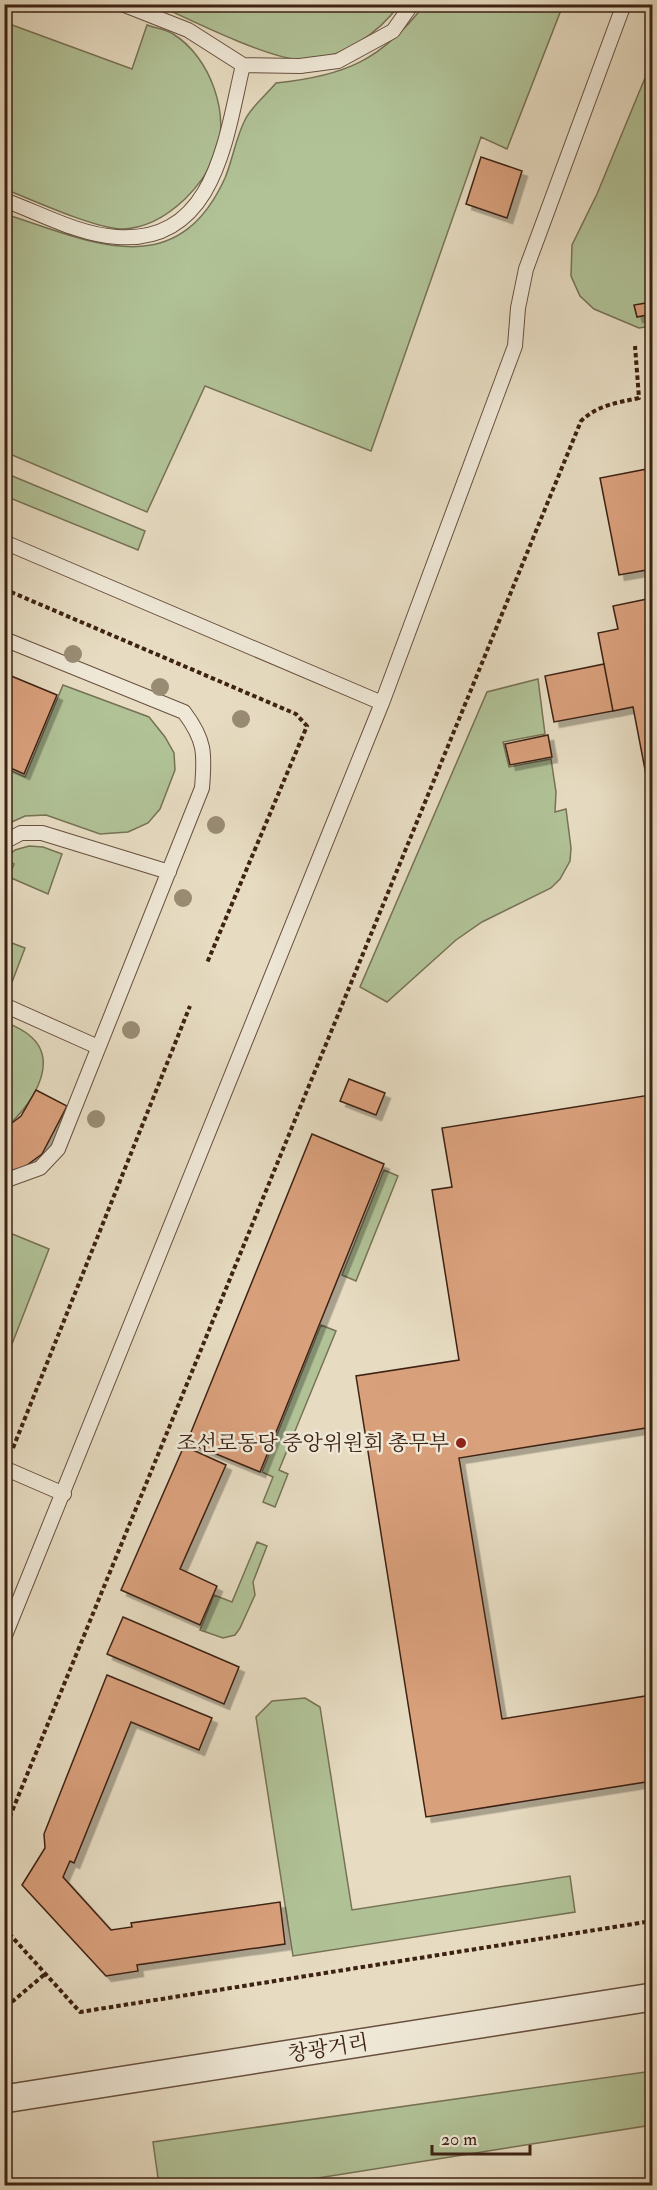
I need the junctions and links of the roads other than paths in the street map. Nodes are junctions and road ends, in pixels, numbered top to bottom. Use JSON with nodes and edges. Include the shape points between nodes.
{"nodes":[{"id":1,"x":122,"y":4,"type":"edge"},
{"id":2,"x":412,"y":4,"type":"edge"},
{"id":3,"x":624,"y":4,"type":"edge"},
{"id":4,"x":243,"y":65,"type":"junction"},
{"id":5,"x":4,"y":200,"type":"edge"},
{"id":6,"x":4,"y":542,"type":"edge"},
{"id":7,"x":4,"y":639,"type":"edge"},
{"id":8,"x":382,"y":703,"type":"junction"},
{"id":9,"x":4,"y":842,"type":"edge"},
{"id":10,"x":169,"y":872,"type":"junction"},
{"id":11,"x":4,"y":1005,"type":"edge"},
{"id":12,"x":98,"y":1047,"type":"junction"},
{"id":13,"x":4,"y":1181,"type":"edge"},
{"id":14,"x":4,"y":1468,"type":"edge"},
{"id":15,"x":64,"y":1494,"type":"junction"},
{"id":16,"x":4,"y":1638,"type":"edge"},
{"id":17,"x":652,"y":1997,"type":"edge"},
{"id":18,"x":4,"y":2099,"type":"edge"}],
"edges":[{"from":1,"to":4,"type":"lane","via":[[188,30]]},
{"from":2,"to":4,"type":"lane","via":[[393,31],[338,60],[300,66]]},
{"from":3,"to":8,"type":"lane","via":[[526,269],[515,346]]},
{"from":4,"to":5,"type":"lane","via":[[221,159],[202,199],[185,217],[147,235],[117,237],[88,231]]},
{"from":6,"to":8,"type":"lane"},
{"from":7,"to":10,"type":"lane","via":[[184,712],[197,730],[205,753],[202,788]]},
{"from":8,"to":15,"type":"lane"},
{"from":9,"to":10,"type":"lane","via":[[21,833],[42,833]]},
{"from":10,"to":12,"type":"lane"},
{"from":11,"to":12,"type":"lane"},
{"from":12,"to":13,"type":"lane","via":[[58,1149],[40,1168]]},
{"from":14,"to":15,"type":"lane"},
{"from":15,"to":16,"type":"lane"},
{"from":17,"to":18,"type":"street","name":"창광거리"}]}
